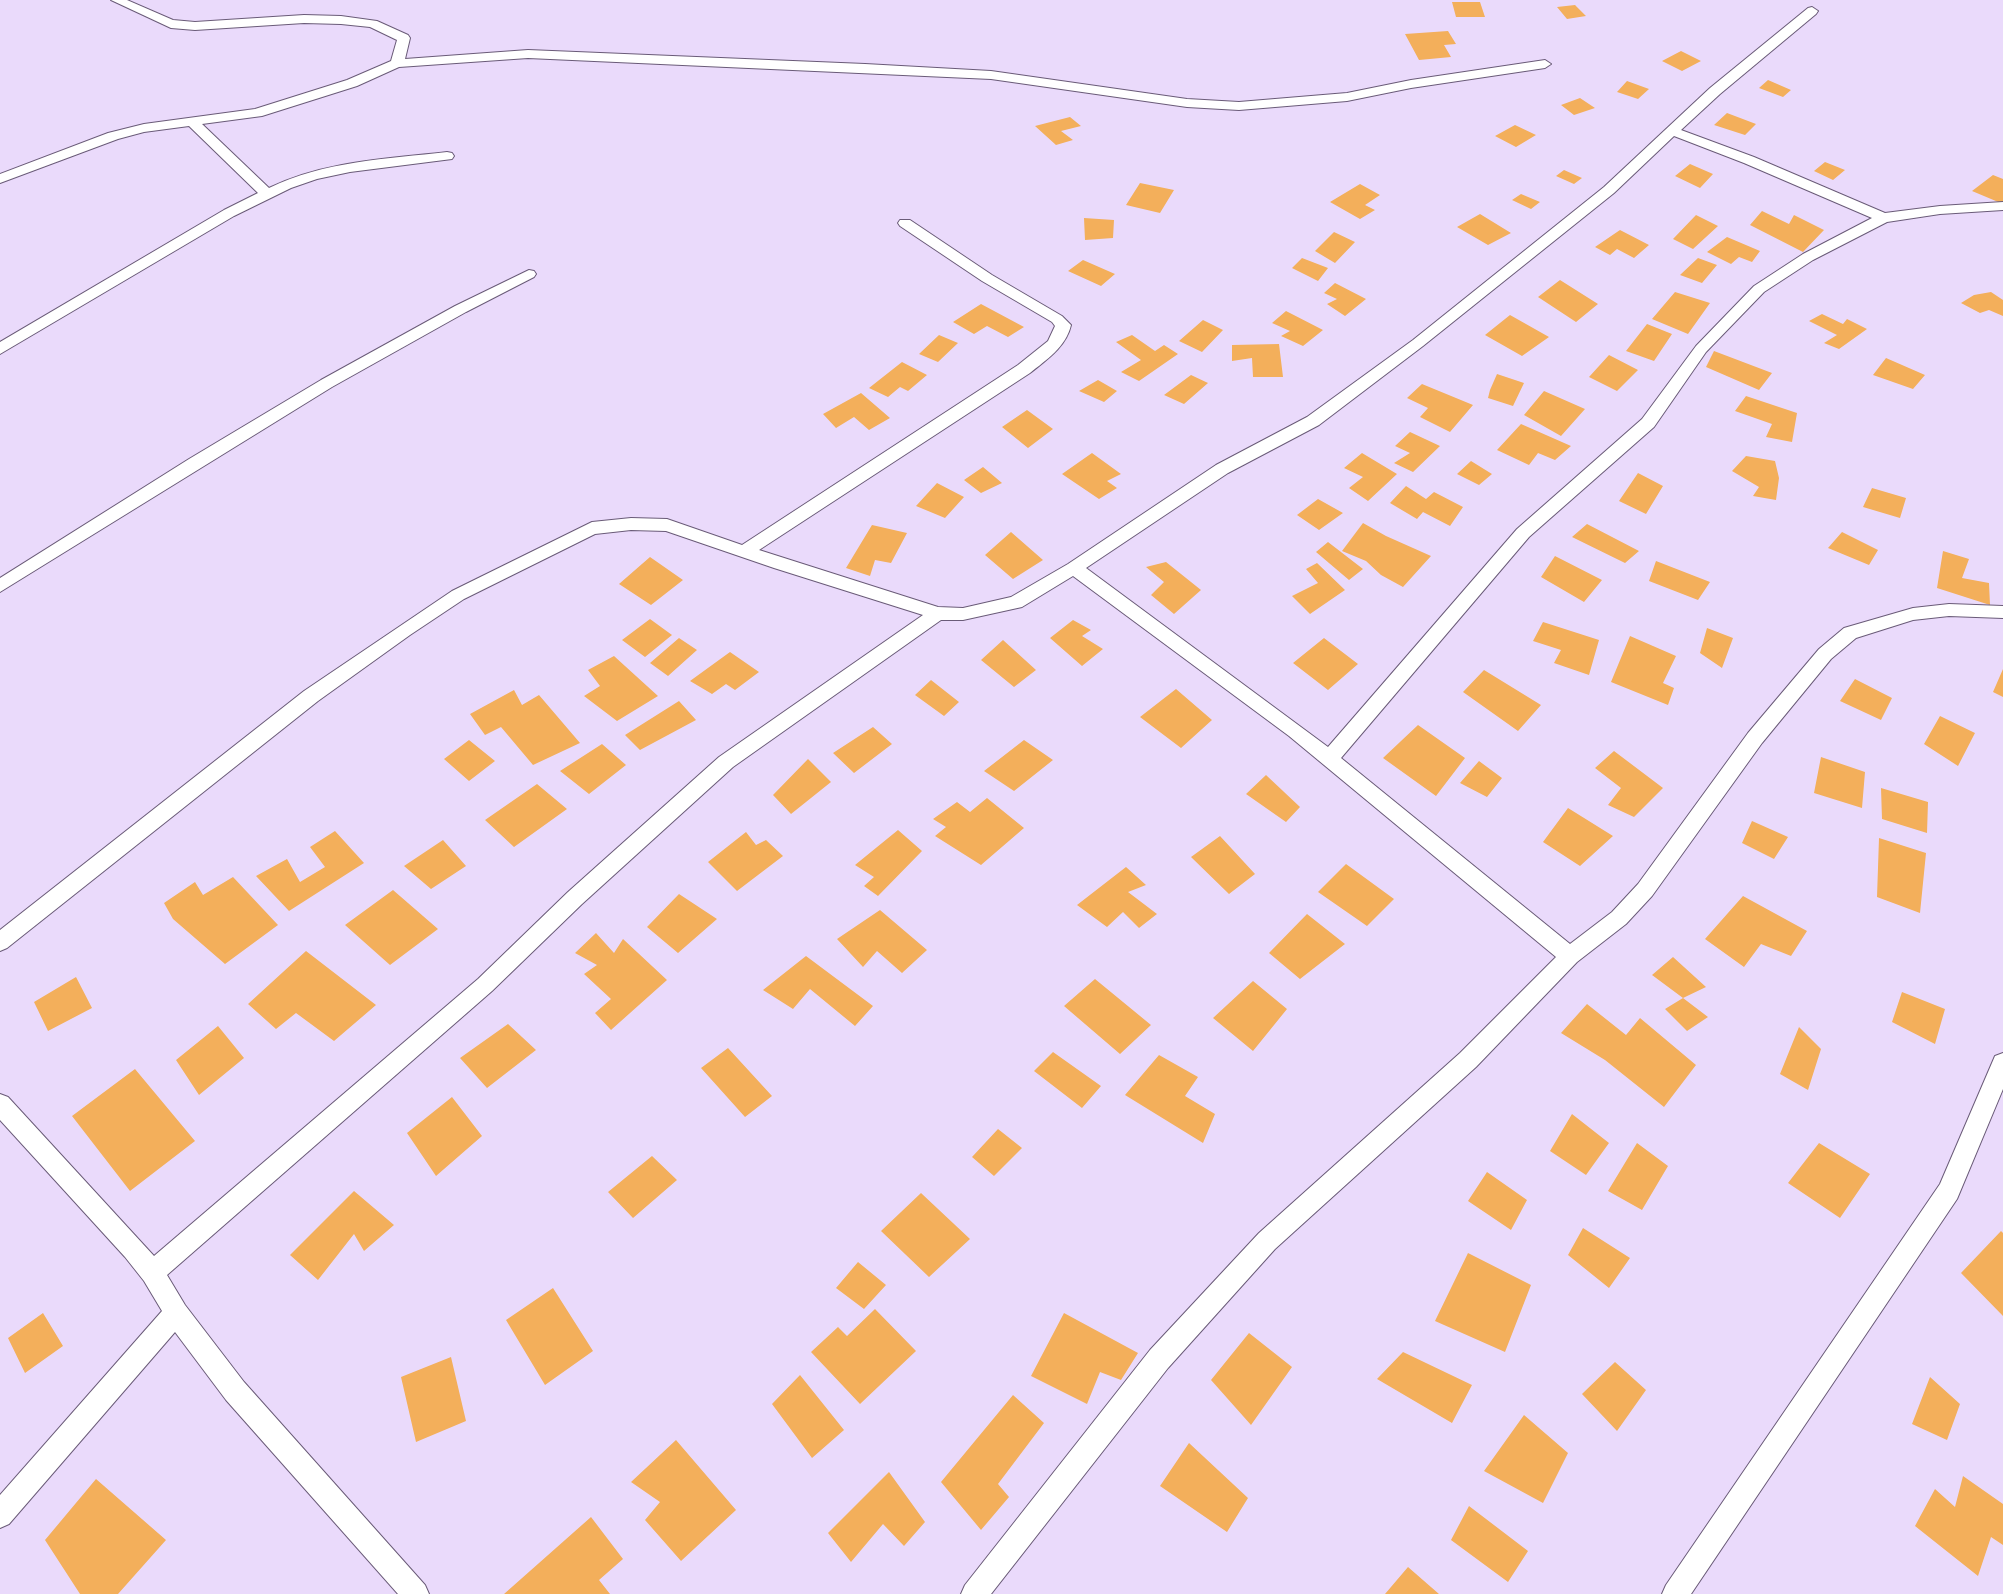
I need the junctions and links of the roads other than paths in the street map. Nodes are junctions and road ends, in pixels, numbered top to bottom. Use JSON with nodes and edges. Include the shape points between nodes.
{"nodes":[{"id":1,"x":117,"y":0,"type":"edge"},
{"id":2,"x":1812,"y":11,"type":"dead end"},
{"id":3,"x":397,"y":63,"type":"junction"},
{"id":4,"x":1545,"y":64,"type":"dead end"},
{"id":5,"x":192,"y":122,"type":"junction"},
{"id":6,"x":1672,"y":131,"type":"junction"},
{"id":7,"x":447,"y":156,"type":"dead end"},
{"id":8,"x":0,"y":179,"type":"edge"},
{"id":9,"x":266,"y":193,"type":"junction"},
{"id":10,"x":2003,"y":206,"type":"edge"},
{"id":11,"x":1882,"y":218,"type":"junction"},
{"id":12,"x":905,"y":224,"type":"dead end"},
{"id":13,"x":529,"y":274,"type":"dead end"},
{"id":14,"x":0,"y":349,"type":"edge"},
{"id":15,"x":745,"y":551,"type":"junction"},
{"id":16,"x":1074,"y":568,"type":"junction"},
{"id":17,"x":0,"y":586,"type":"edge"},
{"id":18,"x":2003,"y":612,"type":"edge"},
{"id":19,"x":938,"y":613,"type":"junction"},
{"id":20,"x":1329,"y":759,"type":"junction"},
{"id":21,"x":0,"y":942,"type":"edge"},
{"id":22,"x":1570,"y":956,"type":"junction"},
{"id":23,"x":2003,"y":1063,"type":"edge"},
{"id":24,"x":0,"y":1104,"type":"edge"},
{"id":25,"x":152,"y":1273,"type":"junction"},
{"id":26,"x":176,"y":1313,"type":"junction"},
{"id":27,"x":0,"y":1515,"type":"edge"},
{"id":28,"x":416,"y":1594,"type":"edge"},
{"id":29,"x":974,"y":1594,"type":"edge"},
{"id":30,"x":1675,"y":1594,"type":"edge"}],
"edges":[{"from":1,"to":3,"type":"lane","via":[[154,18],[183,25],[304,19],[373,24],[404,38]]},
{"from":2,"to":6,"type":"lane"},
{"from":3,"to":4,"type":"lane","via":[[528,54],[865,68],[991,75],[1187,103],[1239,106],[1347,97]]},
{"from":3,"to":5,"type":"lane","via":[[291,104]]},
{"from":5,"to":8,"type":"lane","via":[[113,136]]},
{"from":5,"to":9,"type":"lane"},
{"from":6,"to":11,"type":"lane"},
{"from":6,"to":16,"type":"lane","via":[[1610,190],[1313,421],[1222,469]]},
{"from":7,"to":9,"type":"lane","via":[[314,175]]},
{"from":9,"to":14,"type":"lane"},
{"from":10,"to":11,"type":"lane"},
{"from":11,"to":20,"type":"lane","via":[[1788,269],[1733,313],[1701,349],[1648,423],[1523,533]]},
{"from":12,"to":15,"type":"lane","via":[[1057,319],[1063,331],[1049,349],[1024,369]]},
{"from":13,"to":17,"type":"lane","via":[[352,367]]},
{"from":15,"to":19,"type":"lane"},
{"from":15,"to":21,"type":"lane","via":[[667,525],[592,528],[458,595],[311,696]]},
{"from":16,"to":19,"type":"lane","via":[[1016,602],[963,614]]},
{"from":16,"to":20,"type":"lane"},
{"from":18,"to":22,"type":"lane","via":[[1949,610],[1913,614],[1850,633],[1811,668],[1755,738],[1645,890],[1619,918]]},
{"from":19,"to":25,"type":"lane","via":[[726,762],[485,985]]},
{"from":20,"to":22,"type":"lane"},
{"from":22,"to":29,"type":"lane","via":[[1468,1060],[1267,1241],[1218,1292],[1159,1359]]},
{"from":23,"to":30,"type":"lane","via":[[1949,1191]]},
{"from":24,"to":25,"type":"lane"},
{"from":25,"to":26,"type":"lane"},
{"from":26,"to":27,"type":"lane"},
{"from":26,"to":28,"type":"lane","via":[[266,1427]]}]}
